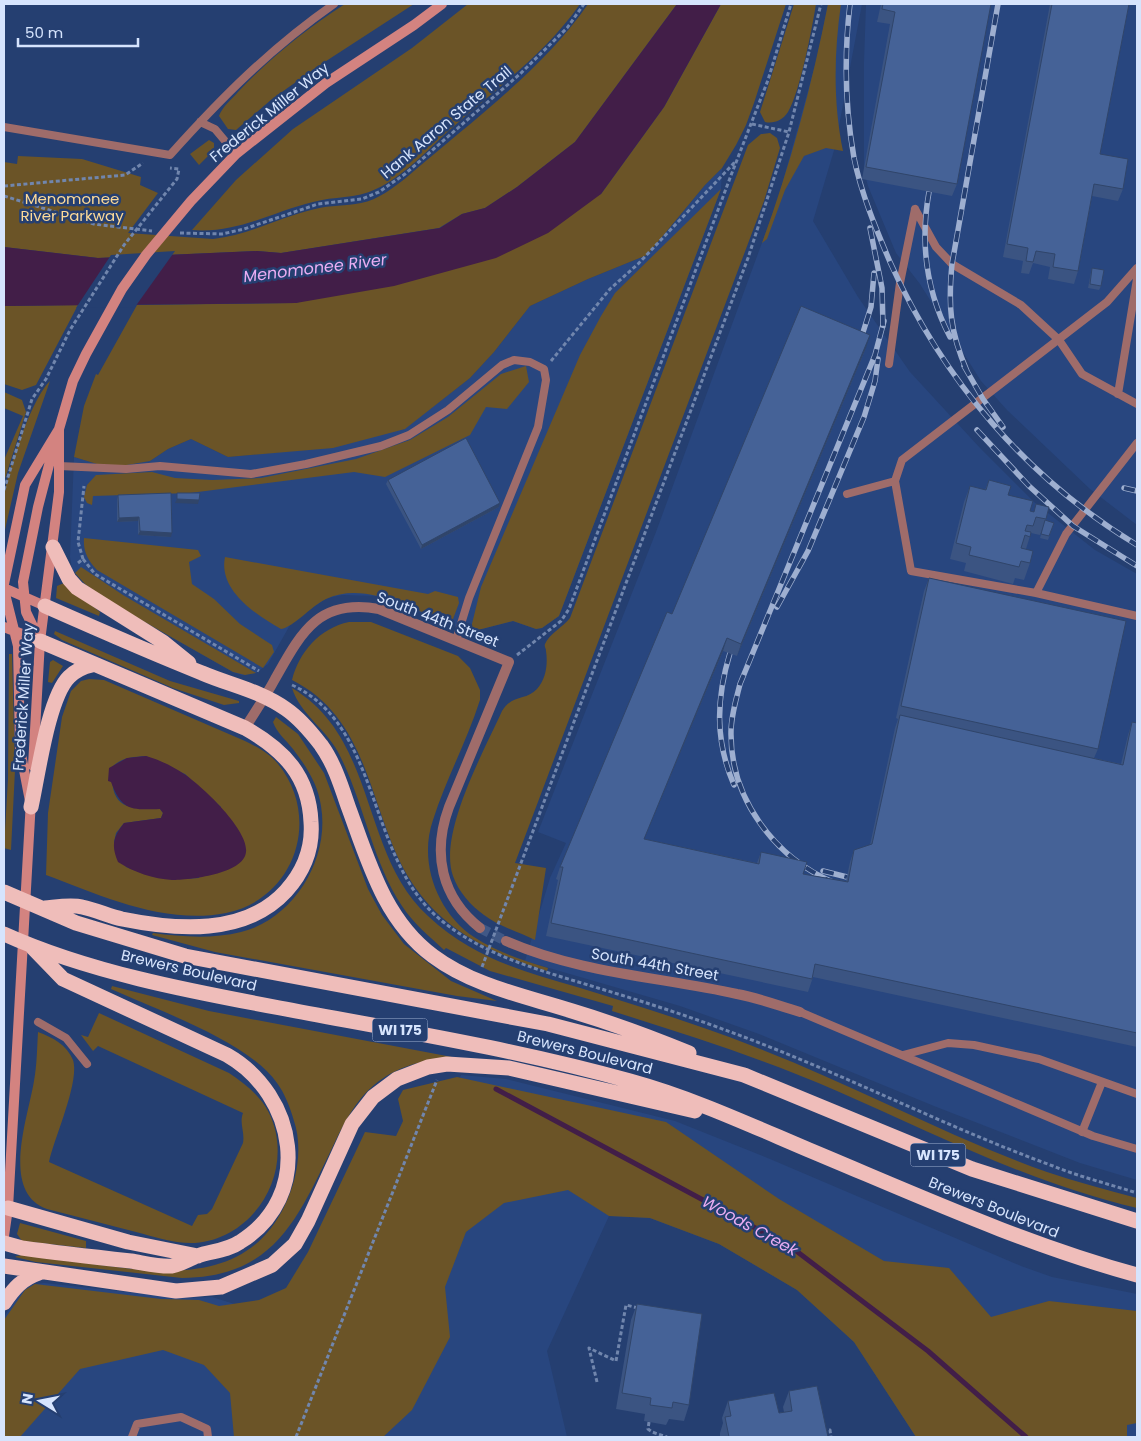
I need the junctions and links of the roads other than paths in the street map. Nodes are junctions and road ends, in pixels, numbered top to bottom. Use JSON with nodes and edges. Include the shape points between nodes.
{"nodes":[{"id":1,"x":334,"y":4,"type":"edge"},
{"id":2,"x":442,"y":4,"type":"edge"},
{"id":3,"x":200,"y":122,"type":"junction"},
{"id":4,"x":4,"y":127,"type":"edge"},
{"id":5,"x":236,"y":154,"type":"junction"},
{"id":6,"x":1137,"y":268,"type":"edge"},
{"id":7,"x":1137,"y":279,"type":"edge"},
{"id":8,"x":1059,"y":340,"type":"junction"},
{"id":9,"x":889,"y":364,"type":"dead end"},
{"id":10,"x":1118,"y":394,"type":"junction"},
{"id":11,"x":1137,"y":404,"type":"edge"},
{"id":12,"x":59,"y":429,"type":"junction"},
{"id":13,"x":1137,"y":443,"type":"edge"},
{"id":14,"x":59,"y":466,"type":"junction"},
{"id":15,"x":895,"y":481,"type":"junction"},
{"id":16,"x":847,"y":494,"type":"dead end"},
{"id":17,"x":53,"y":547,"type":"junction"},
{"id":18,"x":4,"y":584,"type":"edge"},
{"id":19,"x":4,"y":589,"type":"edge"},
{"id":20,"x":1036,"y":593,"type":"junction"},
{"id":21,"x":23,"y":597,"type":"junction"},
{"id":22,"x":45,"y":606,"type":"junction"},
{"id":23,"x":1137,"y":616,"type":"edge"},
{"id":24,"x":4,"y":627,"type":"edge"},
{"id":25,"x":14,"y":631,"type":"junction"},
{"id":26,"x":456,"y":640,"type":"junction"},
{"id":27,"x":40,"y":641,"type":"junction"},
{"id":28,"x":92,"y":665,"type":"junction"},
{"id":29,"x":204,"y":674,"type":"junction"},
{"id":30,"x":264,"y":697,"type":"junction"},
{"id":31,"x":245,"y":728,"type":"junction"},
{"id":32,"x":31,"y":807,"type":"junction"},
{"id":33,"x":4,"y":892,"type":"edge"},
{"id":34,"x":38,"y":908,"type":"junction"},
{"id":35,"x":480,"y":928,"type":"tunnel mouth"},
{"id":36,"x":4,"y":934,"type":"edge"},
{"id":37,"x":506,"y":941,"type":"tunnel mouth"},
{"id":38,"x":32,"y":947,"type":"junction"},
{"id":39,"x":800,"y":1012,"type":"joint"},
{"id":40,"x":38,"y":1022,"type":"dead end"},
{"id":41,"x":903,"y":1055,"type":"junction"},
{"id":42,"x":87,"y":1064,"type":"dead end"},
{"id":43,"x":744,"y":1075,"type":"junction"},
{"id":44,"x":1102,"y":1082,"type":"junction"},
{"id":45,"x":1137,"y":1094,"type":"edge"},
{"id":46,"x":762,"y":1130,"type":"junction"},
{"id":47,"x":1082,"y":1132,"type":"junction"},
{"id":48,"x":1137,"y":1149,"type":"edge"},
{"id":49,"x":8,"y":1208,"type":"junction"},
{"id":50,"x":1137,"y":1221,"type":"edge"},
{"id":51,"x":4,"y":1236,"type":"edge"},
{"id":52,"x":4,"y":1243,"type":"edge"},
{"id":53,"x":198,"y":1256,"type":"junction"},
{"id":54,"x":4,"y":1266,"type":"edge"},
{"id":55,"x":40,"y":1273,"type":"junction"},
{"id":56,"x":1137,"y":1275,"type":"edge"},
{"id":57,"x":4,"y":1303,"type":"edge"},
{"id":58,"x":132,"y":1437,"type":"edge"},
{"id":59,"x":208,"y":1437,"type":"edge"}],
"edges":[{"from":1,"to":3,"type":"lane","via":[[289,36]]},
{"from":2,"to":5,"type":"street","name":"Frederick Miller Way","via":[[326,83]]},
{"from":3,"to":4,"type":"lane","via":[[170,155]]},
{"from":3,"to":5,"type":"lane","via":[[215,129]]},
{"from":5,"to":12,"type":"street","name":"Frederick Miller Way","via":[[168,227],[122,289],[73,381]]},
{"from":6,"to":8,"type":"lane","via":[[1107,302]]},
{"from":7,"to":10,"type":"lane"},
{"from":8,"to":9,"type":"lane","via":[[1021,305],[952,264],[936,247],[915,209]]},
{"from":8,"to":10,"type":"lane","via":[[1082,374]]},
{"from":8,"to":15,"type":"lane","via":[[902,460]]},
{"from":10,"to":11,"type":"lane"},
{"from":12,"to":14,"type":"street","name":"Frederick Miller Way"},
{"from":12,"to":18,"type":"street","name":"Frederick Miller Way","via":[[25,485]]},
{"from":12,"to":21,"type":"street","via":[[38,507]]},
{"from":13,"to":20,"type":"lane","via":[[1066,534]]},
{"from":14,"to":17,"type":"street","name":"Frederick Miller Way"},
{"from":14,"to":26,"type":"lane","via":[[126,469],[160,466],[251,474],[306,464],[381,446],[409,435],[448,410],[502,365],[514,360],[544,368],[546,380],[538,427],[469,598]]},
{"from":15,"to":16,"type":"lane"},
{"from":15,"to":20,"type":"lane","via":[[911,571]]},
{"from":17,"to":22,"type":"street","name":"Frederick Miller Way"},
{"from":17,"to":29,"type":"highway","via":[[77,588],[163,642]]},
{"from":19,"to":21,"type":"street"},
{"from":19,"to":25,"type":"street"},
{"from":20,"to":23,"type":"lane"},
{"from":21,"to":22,"type":"street"},
{"from":21,"to":27,"type":"street","via":[[31,625]]},
{"from":22,"to":27,"type":"street","name":"Frederick Miller Way"},
{"from":22,"to":29,"type":"highway"},
{"from":24,"to":25,"type":"street"},
{"from":25,"to":27,"type":"street"},
{"from":25,"to":32,"type":"street","via":[[18,646],[20,749]]},
{"from":26,"to":30,"type":"street","name":"South 44th Street","via":[[379,610],[337,609],[308,627]]},
{"from":26,"to":35,"type":"street","name":"South 44th Street","via":[[509,662],[442,825],[440,843],[440,860],[447,888],[464,915]]},
{"from":27,"to":28,"type":"highway"},
{"from":27,"to":32,"type":"street","name":"Frederick Miller Way"},
{"from":28,"to":31,"type":"highway"},
{"from":28,"to":32,"type":"highway","via":[[80,668],[60,691]]},
{"from":29,"to":30,"type":"highway"},
{"from":30,"to":31,"type":"street","name":"South 44th Street"},
{"from":30,"to":43,"type":"highway","via":[[287,710],[321,746],[338,776],[374,876],[388,904],[399,922],[432,955],[489,985],[628,1028]]},
{"from":31,"to":34,"type":"highway","via":[[269,742],[294,768],[306,790],[310,807],[311,842],[302,869],[280,898],[241,921],[217,926],[158,925],[122,919],[81,906]]},
{"from":32,"to":49,"type":"street","name":"Frederick Miller Way"},
{"from":33,"to":34,"type":"highway","name":"Brewers Boulevard","number":"WI 175"},
{"from":34,"to":43,"type":"highway","name":"Brewers Boulevard","number":"WI 175","via":[[185,956],[548,1024]]},
{"from":36,"to":38,"type":"highway","name":"Brewers Boulevard","number":"WI 175"},
{"from":37,"to":39,"type":"street","name":"South 44th Street","via":[[579,966],[737,994]]},
{"from":38,"to":46,"type":"highway","name":"Brewers Boulevard","number":"WI 175","via":[[198,992],[581,1068],[672,1093]]},
{"from":38,"to":53,"type":"highway","via":[[63,980],[235,1060],[262,1082],[278,1108],[288,1146],[285,1178],[279,1196],[259,1228],[241,1242]]},
{"from":39,"to":41,"type":"lane"},
{"from":40,"to":42,"type":"lane","via":[[66,1038]]},
{"from":41,"to":44,"type":"lane","via":[[948,1043],[974,1045],[1039,1059]]},
{"from":41,"to":47,"type":"lane"},
{"from":43,"to":50,"type":"highway","name":"Brewers Boulevard","number":"WI 175","via":[[972,1169]]},
{"from":44,"to":45,"type":"lane"},
{"from":44,"to":47,"type":"lane"},
{"from":46,"to":55,"type":"highway","via":[[509,1068],[465,1064],[428,1067],[397,1079],[373,1097],[352,1124],[295,1244],[272,1265],[221,1287],[176,1291]]},
{"from":46,"to":56,"type":"highway","name":"Brewers Boulevard","number":"WI 175","via":[[980,1222],[1085,1261]]},
{"from":47,"to":48,"type":"lane"},
{"from":49,"to":51,"type":"street","name":"Frederick Miller Way"},
{"from":49,"to":53,"type":"highway","via":[[142,1246]]},
{"from":52,"to":53,"type":"highway","via":[[22,1248],[172,1266]]},
{"from":54,"to":55,"type":"highway"},
{"from":55,"to":57,"type":"highway","via":[[18,1284]]},
{"from":58,"to":59,"type":"lane","via":[[137,1424],[181,1417],[207,1429]]}]}
